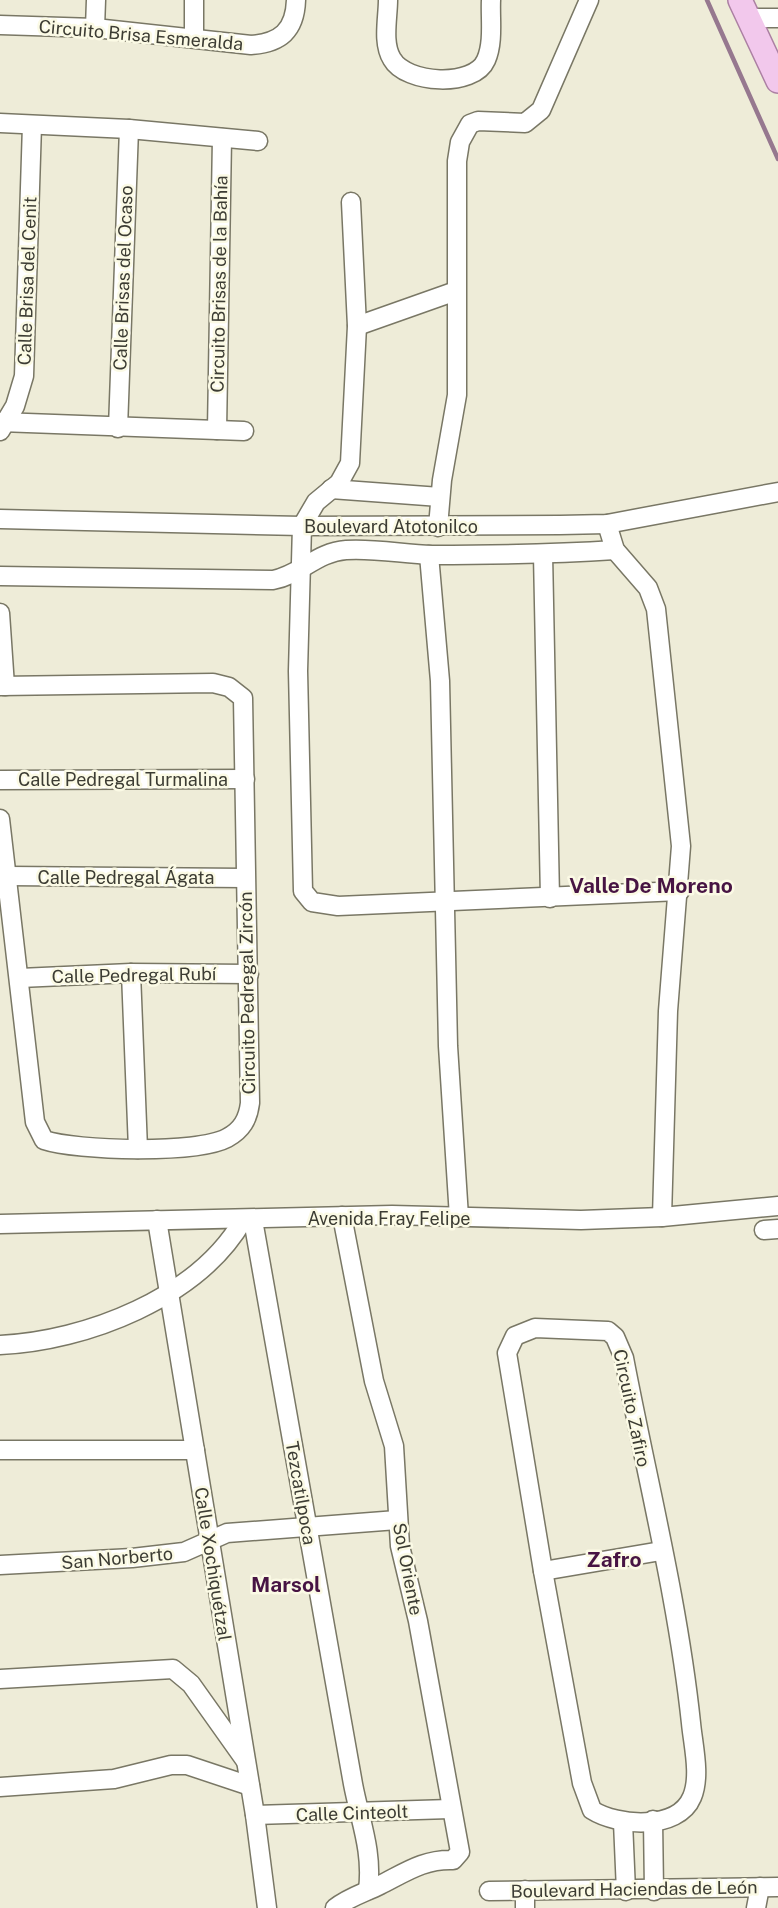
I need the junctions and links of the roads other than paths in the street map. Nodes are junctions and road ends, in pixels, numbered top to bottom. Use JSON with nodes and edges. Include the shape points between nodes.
{"nodes":[{"id":1,"x":96,"y":0,"type":"edge"},
{"id":2,"x":194,"y":0,"type":"edge"},
{"id":3,"x":296,"y":0,"type":"edge"},
{"id":4,"x":388,"y":0,"type":"edge"},
{"id":5,"x":491,"y":0,"type":"edge"},
{"id":6,"x":589,"y":0,"type":"edge"},
{"id":7,"x":744,"y":9,"type":"edge"},
{"id":8,"x":778,"y":18,"type":"edge"},
{"id":9,"x":0,"y":25,"type":"edge"},
{"id":10,"x":95,"y":28,"type":"junction"},
{"id":11,"x":194,"y":38,"type":"junction"},
{"id":12,"x":778,"y":81,"type":"edge"},
{"id":13,"x":0,"y":122,"type":"edge"},
{"id":14,"x":32,"y":124,"type":"junction"},
{"id":15,"x":129,"y":129,"type":"junction"},
{"id":16,"x":222,"y":138,"type":"junction"},
{"id":17,"x":258,"y":141,"type":"dead end"},
{"id":18,"x":351,"y":202,"type":"dead end"},
{"id":19,"x":456,"y":291,"type":"junction"},
{"id":20,"x":357,"y":326,"type":"junction"},
{"id":21,"x":1,"y":425,"type":"edge"},
{"id":22,"x":118,"y":428,"type":"junction"},
{"id":23,"x":217,"y":430,"type":"junction"},
{"id":24,"x":244,"y":431,"type":"dead end"},
{"id":25,"x":331,"y":489,"type":"junction"},
{"id":26,"x":778,"y":492,"type":"edge"},
{"id":27,"x":440,"y":498,"type":"junction"},
{"id":28,"x":0,"y":518,"type":"edge"},
{"id":29,"x":607,"y":524,"type":"junction"},
{"id":30,"x":302,"y":526,"type":"junction"},
{"id":31,"x":438,"y":527,"type":"junction"},
{"id":32,"x":615,"y":550,"type":"junction"},
{"id":33,"x":543,"y":554,"type":"junction"},
{"id":34,"x":429,"y":555,"type":"junction"},
{"id":35,"x":301,"y":569,"type":"junction"},
{"id":36,"x":0,"y":576,"type":"edge"},
{"id":37,"x":0,"y":613,"type":"edge"},
{"id":38,"x":2,"y":686,"type":"edge"},
{"id":39,"x":245,"y":779,"type":"junction"},
{"id":40,"x":0,"y":780,"type":"edge"},
{"id":41,"x":0,"y":819,"type":"edge"},
{"id":42,"x":8,"y":876,"type":"junction"},
{"id":43,"x":244,"y":878,"type":"junction"},
{"id":44,"x":680,"y":891,"type":"junction"},
{"id":45,"x":550,"y":898,"type":"junction"},
{"id":46,"x":447,"y":899,"type":"junction"},
{"id":47,"x":131,"y":973,"type":"junction"},
{"id":48,"x":249,"y":974,"type":"junction"},
{"id":49,"x":20,"y":978,"type":"junction"},
{"id":50,"x":138,"y":1149,"type":"junction"},
{"id":51,"x":778,"y":1206,"type":"edge"},
{"id":52,"x":342,"y":1216,"type":"junction"},
{"id":53,"x":458,"y":1217,"type":"junction"},
{"id":54,"x":662,"y":1217,"type":"junction"},
{"id":55,"x":157,"y":1220,"type":"junction"},
{"id":56,"x":248,"y":1220,"type":"junction"},
{"id":57,"x":0,"y":1224,"type":"edge"},
{"id":58,"x":168,"y":1293,"type":"junction"},
{"id":59,"x":0,"y":1345,"type":"edge"},
{"id":60,"x":0,"y":1450,"type":"edge"},
{"id":61,"x":195,"y":1450,"type":"junction"},
{"id":62,"x":397,"y":1520,"type":"junction"},
{"id":63,"x":307,"y":1525,"type":"junction"},
{"id":64,"x":208,"y":1543,"type":"junction"},
{"id":65,"x":661,"y":1551,"type":"junction"},
{"id":66,"x":0,"y":1564,"type":"edge"},
{"id":67,"x":543,"y":1571,"type":"junction"},
{"id":68,"x":0,"y":1678,"type":"edge"},
{"id":69,"x":246,"y":1760,"type":"junction"},
{"id":70,"x":250,"y":1786,"type":"junction"},
{"id":71,"x":0,"y":1787,"type":"edge"},
{"id":72,"x":450,"y":1809,"type":"junction"},
{"id":73,"x":360,"y":1814,"type":"junction"},
{"id":74,"x":255,"y":1815,"type":"junction"},
{"id":75,"x":653,"y":1821,"type":"junction"},
{"id":76,"x":623,"y":1822,"type":"junction"},
{"id":77,"x":769,"y":1887,"type":"edge"},
{"id":78,"x":368,"y":1890,"type":"junction"},
{"id":79,"x":489,"y":1891,"type":"dead end"},
{"id":80,"x":626,"y":1891,"type":"junction"},
{"id":81,"x":654,"y":1891,"type":"junction"},
{"id":82,"x":530,"y":1899,"type":"edge"},
{"id":83,"x":267,"y":1908,"type":"edge"},
{"id":84,"x":335,"y":1908,"type":"edge"},
{"id":85,"x":756,"y":1908,"type":"edge"}],
"edges":[{"from":1,"to":10,"type":"street"},
{"from":2,"to":11,"type":"street"},
{"from":3,"to":11,"type":"street","name":"Circuito Brisa Esmeralda","via":[[292,24],[278,41],[251,45]]},
{"from":4,"to":5,"type":"street","via":[[387,46],[402,70],[429,78],[467,78],[480,69],[490,47]]},
{"from":6,"to":19,"type":"street","via":[[541,110],[525,123],[478,121],[465,130],[457,161]]},
{"from":7,"to":8,"type":"street"},
{"from":7,"to":12,"type":"main road"},
{"from":9,"to":10,"type":"street","name":"Circuito Brisa Esmeralda"},
{"from":10,"to":11,"type":"street","name":"Circuito Brisa Esmeralda"},
{"from":13,"to":14,"type":"street"},
{"from":14,"to":15,"type":"street"},
{"from":14,"to":21,"type":"street","name":"Calle Brisa del Cenit","via":[[24,376],[20,393]]},
{"from":15,"to":16,"type":"street"},
{"from":15,"to":22,"type":"street","name":"Calle Brisas del Ocaso"},
{"from":16,"to":17,"type":"street"},
{"from":16,"to":23,"type":"street","name":"Circuito Brisas de la Bahía"},
{"from":18,"to":20,"type":"street"},
{"from":19,"to":20,"type":"street"},
{"from":19,"to":27,"type":"street","via":[[457,395]]},
{"from":20,"to":25,"type":"street","via":[[350,463]]},
{"from":21,"to":22,"type":"street"},
{"from":22,"to":23,"type":"street"},
{"from":23,"to":24,"type":"street"},
{"from":25,"to":27,"type":"street"},
{"from":25,"to":30,"type":"street","via":[[316,502]]},
{"from":26,"to":29,"type":"street","name":"Boulevard Atotonilco"},
{"from":27,"to":31,"type":"street"},
{"from":28,"to":30,"type":"street","name":"Boulevard Atotonilco"},
{"from":29,"to":31,"type":"street","name":"Boulevard Atotonilco"},
{"from":29,"to":32,"type":"street"},
{"from":30,"to":31,"type":"street","name":"Boulevard Atotonilco"},
{"from":30,"to":35,"type":"street"},
{"from":32,"to":33,"type":"street"},
{"from":32,"to":44,"type":"street","via":[[648,588],[661,631],[680,809]]},
{"from":33,"to":34,"type":"street"},
{"from":33,"to":45,"type":"street"},
{"from":34,"to":35,"type":"street","via":[[345,550],[322,555]]},
{"from":34,"to":46,"type":"street","via":[[440,681]]},
{"from":35,"to":36,"type":"street","via":[[272,580]]},
{"from":35,"to":46,"type":"street","via":[[298,671],[303,891],[312,902],[338,906]]},
{"from":37,"to":38,"type":"street","name":"Circuito Pedregal Zircón"},
{"from":38,"to":39,"type":"street","name":"Circuito Pedregal Zircón","via":[[214,683],[229,687],[243,698],[245,708]]},
{"from":39,"to":40,"type":"street","name":"Calle Pedregal Turmalina"},
{"from":39,"to":43,"type":"street","name":"Circuito Pedregal Zircón"},
{"from":41,"to":42,"type":"street","name":"Circuito Pedregal Zircón"},
{"from":42,"to":43,"type":"street","name":"Calle Pedregal Ágata"},
{"from":42,"to":49,"type":"street","name":"Circuito Pedregal Zircón"},
{"from":43,"to":48,"type":"street","name":"Circuito Pedregal Zircón"},
{"from":44,"to":45,"type":"street"},
{"from":44,"to":54,"type":"street","via":[[667,1011]]},
{"from":45,"to":46,"type":"street"},
{"from":46,"to":53,"type":"street","via":[[448,1046]]},
{"from":47,"to":48,"type":"street","name":"Calle Pedregal Rubí"},
{"from":47,"to":49,"type":"street","name":"Calle Pedregal Rubí"},
{"from":47,"to":50,"type":"street"},
{"from":48,"to":50,"type":"street","name":"Circuito Pedregal Zircón","via":[[250,1103],[244,1123],[226,1139],[210,1143]]},
{"from":49,"to":50,"type":"street","name":"Circuito Pedregal Zircón","via":[[35,1122],[44,1140],[76,1147]]},
{"from":51,"to":54,"type":"street","name":"Avenida Fray Felipe"},
{"from":52,"to":53,"type":"street","name":"Avenida Fray Felipe"},
{"from":52,"to":56,"type":"street","name":"Avenida Fray Felipe"},
{"from":52,"to":62,"type":"street","name":"Sol Oriente","via":[[374,1381],[394,1446]]},
{"from":53,"to":54,"type":"street","name":"Avenida Fray Felipe"},
{"from":55,"to":56,"type":"street","name":"Avenida Fray Felipe"},
{"from":55,"to":57,"type":"street","name":"Avenida Fray Felipe"},
{"from":55,"to":58,"type":"street","name":"Calle Xochiquétzal"},
{"from":56,"to":58,"type":"street","via":[[216,1254]]},
{"from":56,"to":63,"type":"street","name":"Tezcatilpoca"},
{"from":58,"to":59,"type":"street","via":[[66,1337]]},
{"from":58,"to":61,"type":"street","name":"Calle Xochiquétzal"},
{"from":60,"to":61,"type":"street"},
{"from":61,"to":64,"type":"street","name":"Calle Xochiquétzal"},
{"from":62,"to":63,"type":"street","name":"San Norberto"},
{"from":62,"to":72,"type":"street","name":"Sol Oriente"},
{"from":63,"to":64,"type":"street","name":"San Norberto","via":[[227,1533]]},
{"from":63,"to":73,"type":"street","name":"Tezcatilpoca"},
{"from":64,"to":66,"type":"street","name":"San Norberto","via":[[184,1552],[132,1558]]},
{"from":64,"to":69,"type":"street","name":"Calle Xochiquétzal"},
{"from":65,"to":67,"type":"street"},
{"from":65,"to":67,"type":"street","name":"Circuito Zafiro","via":[[624,1358],[615,1337],[602,1329],[535,1328],[515,1336],[507,1353]]},
{"from":65,"to":75,"type":"street","name":"Circuito Zafiro","via":[[684,1660],[695,1780],[686,1806]]},
{"from":67,"to":76,"type":"street","name":"Circuito Zafiro","via":[[587,1797],[592,1810]]},
{"from":68,"to":69,"type":"street","via":[[162,1668],[182,1674]]},
{"from":69,"to":70,"type":"street","name":"Calle Xochiquétzal"},
{"from":70,"to":71,"type":"street","via":[[178,1765],[114,1780]]},
{"from":70,"to":74,"type":"street","name":"Calle Xochiquétzal"},
{"from":72,"to":73,"type":"street","name":"Calle Cinteolt"},
{"from":72,"to":78,"type":"street","name":"Sol Oriente","via":[[459,1845],[456,1858],[431,1860]]},
{"from":73,"to":74,"type":"street","name":"Calle Cinteolt"},
{"from":73,"to":78,"type":"street","name":"Tezcatilpoca","via":[[370,1850]]},
{"from":74,"to":83,"type":"street","name":"Calle Xochiquétzal"},
{"from":75,"to":76,"type":"street","name":"Circuito Zafiro"},
{"from":75,"to":81,"type":"street"},
{"from":76,"to":80,"type":"street"},
{"from":77,"to":81,"type":"street","name":"Boulevard Haciendas de León"},
{"from":77,"to":85,"type":"street"},
{"from":78,"to":84,"type":"street"},
{"from":79,"to":82,"type":"street","name":"Boulevard Haciendas de León"},
{"from":80,"to":81,"type":"street","name":"Boulevard Haciendas de León"},
{"from":80,"to":82,"type":"street","name":"Boulevard Haciendas de León"}]}
